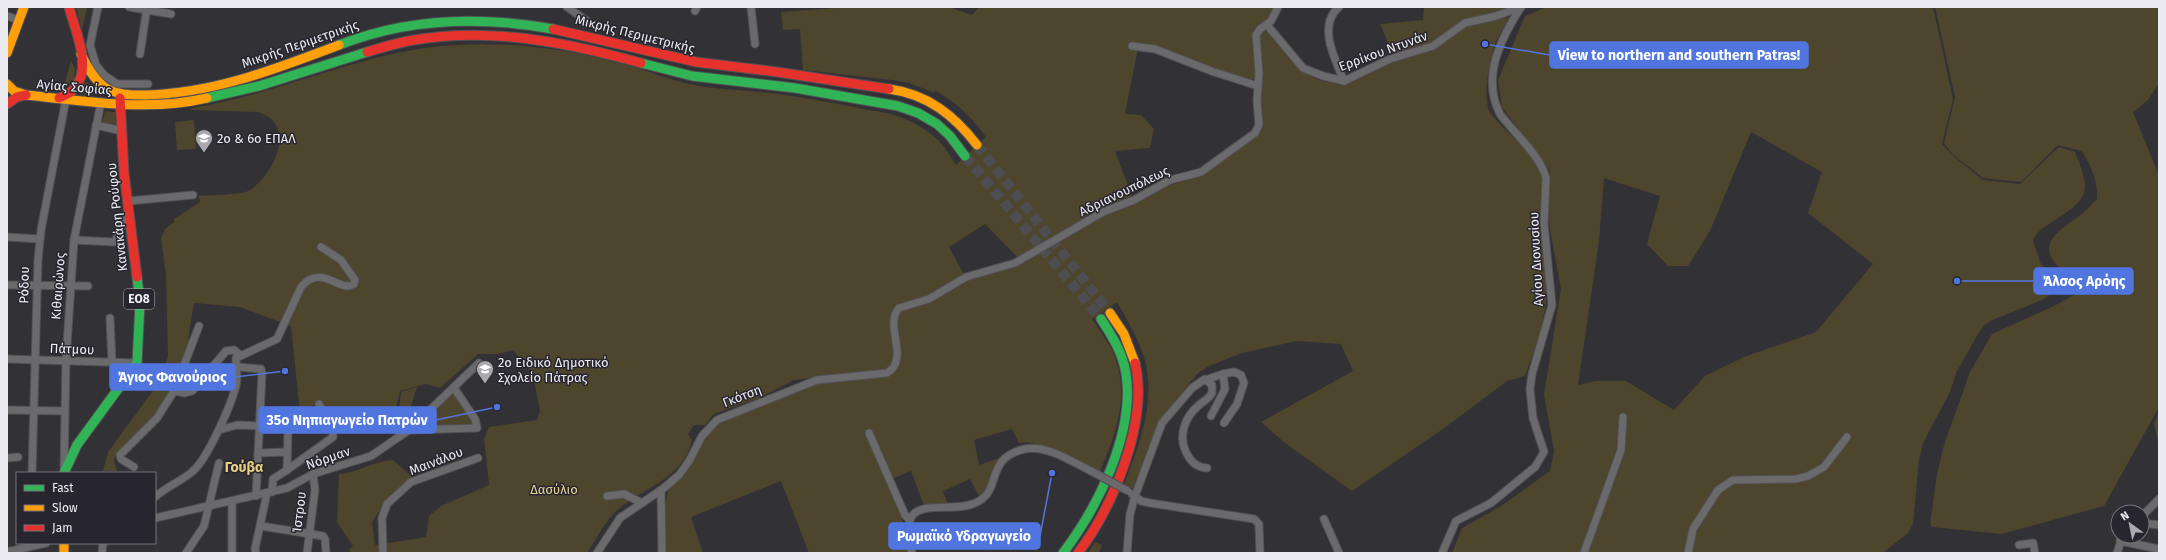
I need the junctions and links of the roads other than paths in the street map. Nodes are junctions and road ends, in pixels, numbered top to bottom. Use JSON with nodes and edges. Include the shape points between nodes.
{"nodes":[{"id":1,"x":24,"y":7,"type":"edge"},
{"id":2,"x":69,"y":7,"type":"edge"},
{"id":3,"x":98,"y":7,"type":"edge"},
{"id":4,"x":129,"y":7,"type":"edge"},
{"id":5,"x":567,"y":7,"type":"edge"},
{"id":6,"x":751,"y":7,"type":"edge"},
{"id":7,"x":1278,"y":7,"type":"edge"},
{"id":8,"x":1339,"y":7,"type":"edge"},
{"id":9,"x":1521,"y":7,"type":"edge"},
{"id":10,"x":147,"y":8,"type":"edge"},
{"id":11,"x":171,"y":14,"type":"dead end"},
{"id":12,"x":7,"y":16,"type":"edge"},
{"id":13,"x":19,"y":20,"type":"junction"},
{"id":14,"x":587,"y":21,"type":"dead end"},
{"id":15,"x":1267,"y":25,"type":"junction"},
{"id":16,"x":755,"y":44,"type":"dead end"},
{"id":17,"x":1132,"y":46,"type":"dead end"},
{"id":18,"x":8,"y":49,"type":"edge"},
{"id":19,"x":81,"y":54,"type":"junction"},
{"id":20,"x":140,"y":54,"type":"dead end"},
{"id":21,"x":1344,"y":81,"type":"junction"},
{"id":22,"x":7,"y":84,"type":"edge"},
{"id":23,"x":119,"y":84,"type":"junction"},
{"id":24,"x":148,"y":84,"type":"dead end"},
{"id":25,"x":1258,"y":86,"type":"junction"},
{"id":26,"x":120,"y":94,"type":"junction"},
{"id":27,"x":26,"y":95,"type":"junction"},
{"id":28,"x":55,"y":98,"type":"junction"},
{"id":29,"x":66,"y":99,"type":"junction"},
{"id":30,"x":101,"y":102,"type":"junction"},
{"id":31,"x":7,"y":104,"type":"edge"},
{"id":32,"x":120,"y":104,"type":"junction"},
{"id":33,"x":96,"y":125,"type":"junction"},
{"id":34,"x":122,"y":131,"type":"junction"},
{"id":35,"x":977,"y":145,"type":"tunnel mouth"},
{"id":36,"x":965,"y":156,"type":"tunnel mouth"},
{"id":37,"x":193,"y":195,"type":"dead end"},
{"id":38,"x":128,"y":201,"type":"junction"},
{"id":39,"x":129,"y":217,"type":"junction"},
{"id":40,"x":7,"y":237,"type":"edge"},
{"id":41,"x":40,"y":239,"type":"junction"},
{"id":42,"x":74,"y":240,"type":"junction"},
{"id":43,"x":321,"y":247,"type":"dead end"},
{"id":44,"x":7,"y":285,"type":"edge"},
{"id":45,"x":37,"y":286,"type":"junction"},
{"id":46,"x":69,"y":286,"type":"junction"},
{"id":47,"x":88,"y":286,"type":"dead end"},
{"id":48,"x":897,"y":310,"type":"joint"},
{"id":49,"x":1110,"y":313,"type":"tunnel mouth"},
{"id":50,"x":110,"y":318,"type":"dead end"},
{"id":51,"x":1100,"y":319,"type":"tunnel mouth"},
{"id":52,"x":199,"y":326,"type":"dead end"},
{"id":53,"x":240,"y":355,"type":"junction"},
{"id":54,"x":7,"y":359,"type":"edge"},
{"id":55,"x":36,"y":360,"type":"junction"},
{"id":56,"x":66,"y":360,"type":"junction"},
{"id":57,"x":112,"y":362,"type":"junction"},
{"id":58,"x":137,"y":363,"type":"junction"},
{"id":59,"x":478,"y":363,"type":"dead end"},
{"id":60,"x":238,"y":367,"type":"junction"},
{"id":61,"x":1223,"y":374,"type":"junction"},
{"id":62,"x":1208,"y":379,"type":"junction"},
{"id":63,"x":454,"y":388,"type":"junction"},
{"id":64,"x":174,"y":391,"type":"junction"},
{"id":65,"x":319,"y":404,"type":"dead end"},
{"id":66,"x":7,"y":410,"type":"edge"},
{"id":67,"x":35,"y":410,"type":"junction"},
{"id":68,"x":64,"y":411,"type":"junction"},
{"id":69,"x":261,"y":416,"type":"junction"},
{"id":70,"x":1211,"y":416,"type":"dead end"},
{"id":71,"x":1624,"y":417,"type":"dead end"},
{"id":72,"x":294,"y":418,"type":"dead end"},
{"id":73,"x":1224,"y":423,"type":"dead end"},
{"id":74,"x":260,"y":426,"type":"junction"},
{"id":75,"x":219,"y":430,"type":"junction"},
{"id":76,"x":288,"y":430,"type":"dead end"},
{"id":77,"x":409,"y":430,"type":"junction"},
{"id":78,"x":869,"y":433,"type":"dead end"},
{"id":79,"x":1847,"y":437,"type":"dead end"},
{"id":80,"x":287,"y":452,"type":"junction"},
{"id":81,"x":258,"y":453,"type":"junction"},
{"id":82,"x":18,"y":457,"type":"dead end"},
{"id":83,"x":7,"y":458,"type":"edge"},
{"id":84,"x":478,"y":458,"type":"dead end"},
{"id":85,"x":219,"y":463,"type":"dead end"},
{"id":86,"x":134,"y":466,"type":"dead end"},
{"id":87,"x":1207,"y":468,"type":"dead end"},
{"id":88,"x":287,"y":470,"type":"junction"},
{"id":89,"x":32,"y":472,"type":"edge"},
{"id":90,"x":64,"y":472,"type":"edge"},
{"id":91,"x":64,"y":472,"type":"edge"},
{"id":92,"x":313,"y":474,"type":"junction"},
{"id":93,"x":661,"y":490,"type":"junction"},
{"id":94,"x":270,"y":493,"type":"junction"},
{"id":95,"x":156,"y":496,"type":"edge"},
{"id":96,"x":256,"y":496,"type":"junction"},
{"id":97,"x":607,"y":496,"type":"dead end"},
{"id":98,"x":1135,"y":496,"type":"junction"},
{"id":99,"x":2159,"y":499,"type":"edge"},
{"id":100,"x":232,"y":501,"type":"junction"},
{"id":101,"x":642,"y":503,"type":"junction"},
{"id":102,"x":208,"y":506,"type":"junction"},
{"id":103,"x":2150,"y":508,"type":"edge"},
{"id":104,"x":156,"y":518,"type":"edge"},
{"id":105,"x":1324,"y":519,"type":"dead end"},
{"id":106,"x":910,"y":520,"type":"junction"},
{"id":107,"x":261,"y":526,"type":"junction"},
{"id":108,"x":309,"y":533,"type":"junction"},
{"id":109,"x":2140,"y":544,"type":"edge"},
{"id":110,"x":28,"y":545,"type":"edge"},
{"id":111,"x":2019,"y":545,"type":"dead end"},
{"id":112,"x":2159,"y":549,"type":"edge"},
{"id":113,"x":7,"y":552,"type":"edge"},
{"id":114,"x":255,"y":552,"type":"edge"},
{"id":115,"x":186,"y":553,"type":"edge"},
{"id":116,"x":232,"y":553,"type":"edge"},
{"id":117,"x":307,"y":553,"type":"edge"},
{"id":118,"x":326,"y":553,"type":"edge"},
{"id":119,"x":383,"y":553,"type":"edge"},
{"id":120,"x":597,"y":553,"type":"edge"},
{"id":121,"x":662,"y":553,"type":"edge"},
{"id":122,"x":912,"y":553,"type":"edge"},
{"id":123,"x":1063,"y":553,"type":"edge"},
{"id":124,"x":1078,"y":553,"type":"edge"},
{"id":125,"x":1127,"y":553,"type":"edge"},
{"id":126,"x":1260,"y":553,"type":"edge"},
{"id":127,"x":1339,"y":553,"type":"edge"},
{"id":128,"x":1442,"y":553,"type":"edge"},
{"id":129,"x":1584,"y":553,"type":"edge"},
{"id":130,"x":1688,"y":553,"type":"edge"},
{"id":131,"x":2034,"y":553,"type":"edge"}],
"edges":[{"from":1,"to":13,"type":"main road"},
{"from":2,"to":19,"type":"main road"},
{"from":3,"to":23,"type":"street","via":[[90,41],[91,53],[101,72]]},
{"from":4,"to":10,"type":"street"},
{"from":5,"to":14,"type":"street"},
{"from":6,"to":16,"type":"street"},
{"from":7,"to":15,"type":"street","name":"Αδριανουπόλεως"},
{"from":8,"to":21,"type":"street","via":[[1330,20],[1329,39]]},
{"from":9,"to":21,"type":"street","name":"Ερρίκου Ντυνάν","via":[[1496,16],[1469,21],[1433,46],[1390,59]]},
{"from":9,"to":128,"type":"street","name":"Αγίου Διονυσίου","via":[[1504,34],[1499,48],[1493,89],[1500,114],[1542,167],[1546,178],[1544,224],[1552,305],[1530,389],[1532,413],[1544,452],[1535,468],[1491,503],[1458,520]]},
{"from":10,"to":11,"type":"street"},
{"from":10,"to":20,"type":"street"},
{"from":12,"to":13,"type":"street"},
{"from":13,"to":18,"type":"main road"},
{"from":15,"to":21,"type":"street","name":"Ερρίκου Ντυνάν","via":[[1303,68]]},
{"from":15,"to":25,"type":"street","name":"Αδριανουπόλεως","via":[[1256,35]]},
{"from":17,"to":25,"type":"street","via":[[1163,52]]},
{"from":19,"to":26,"type":"main road","name":"Μικρής Περιμετρικής","via":[[98,83]]},
{"from":19,"to":28,"type":"main road","via":[[82,73],[78,86],[66,96]]},
{"from":22,"to":27,"type":"main road","via":[[14,91]]},
{"from":23,"to":24,"type":"street"},
{"from":23,"to":26,"type":"street"},
{"from":25,"to":48,"type":"street","name":"Αδριανουπόλεως","via":[[1258,129],[1204,169],[1166,182],[1139,198],[1103,212],[1015,263],[966,277],[929,299]]},
{"from":26,"to":32,"type":"main road","name":"Κανακάρη Ρούφου"},
{"from":26,"to":35,"type":"main road","name":"Μικρής Περιμετρικής","via":[[170,94],[221,84],[395,27],[449,22],[508,22],[579,33],[692,62],[788,73],[908,92],[946,112]]},
{"from":27,"to":28,"type":"main road","name":"Αγίας Σοφίας"},
{"from":27,"to":31,"type":"main road","via":[[14,98]]},
{"from":28,"to":29,"type":"main road","name":"Αγίας Σοφίας"},
{"from":29,"to":30,"type":"main road","name":"Αγίας Σοφίας"},
{"from":29,"to":41,"type":"street","name":"Ρόδου"},
{"from":30,"to":32,"type":"main road","name":"Αγίας Σοφίας"},
{"from":30,"to":33,"type":"street","name":"Κιθαιρώνος"},
{"from":32,"to":34,"type":"main road","name":"Κανακάρη Ρούφου","number":"ΕΟ8"},
{"from":32,"to":36,"type":"main road","name":"Μικρής Περιμετρικής","via":[[167,105],[224,95],[408,41],[453,36],[510,36],[595,51],[692,76],[796,88],[898,106],[918,113],[937,124]]},
{"from":33,"to":34,"type":"street"},
{"from":33,"to":42,"type":"street","name":"Κιθαιρώνος"},
{"from":34,"to":38,"type":"main road","name":"Κανακάρη Ρούφου","number":"ΕΟ8"},
{"from":37,"to":38,"type":"street"},
{"from":38,"to":39,"type":"main road","name":"Κανακάρη Ρούφου","number":"ΕΟ8"},
{"from":39,"to":42,"type":"street","via":[[120,227],[114,242]]},
{"from":39,"to":58,"type":"main road","name":"Κανακάρη Ρούφου","number":"ΕΟ8","via":[[140,303]]},
{"from":40,"to":41,"type":"street"},
{"from":41,"to":45,"type":"street","name":"Ρόδου"},
{"from":42,"to":46,"type":"street","name":"Κιθαιρώνος"},
{"from":43,"to":53,"type":"street","via":[[341,260],[355,280],[354,284],[348,286],[319,277],[310,279],[301,287],[277,339]]},
{"from":44,"to":45,"type":"street"},
{"from":45,"to":46,"type":"street"},
{"from":45,"to":55,"type":"street","name":"Ρόδου"},
{"from":46,"to":47,"type":"street"},
{"from":46,"to":56,"type":"street","name":"Κιθαιρώνος"},
{"from":48,"to":93,"type":"street","name":"Γκότση","via":[[894,320],[897,357],[889,372],[817,380],[720,418],[705,432],[679,475]]},
{"from":49,"to":124,"type":"main road","via":[[1128,339],[1135,358],[1139,376],[1139,408],[1128,453],[1111,497],[1094,530]]},
{"from":50,"to":57,"type":"street"},
{"from":51,"to":123,"type":"main road","via":[[1117,343],[1126,367],[1127,416],[1117,450],[1098,497],[1086,521]]},
{"from":52,"to":64,"type":"street"},
{"from":53,"to":60,"type":"street","via":[[236,360]]},
{"from":53,"to":64,"type":"street","via":[[234,350],[226,351],[192,391]]},
{"from":54,"to":55,"type":"street","name":"Πάτμου"},
{"from":55,"to":56,"type":"street","name":"Πάτμου"},
{"from":55,"to":67,"type":"street","name":"Ρόδου"},
{"from":56,"to":57,"type":"street","name":"Πάτμου"},
{"from":56,"to":68,"type":"street","name":"Κιθαιρώνος"},
{"from":57,"to":58,"type":"street","name":"Πάτμου"},
{"from":58,"to":90,"type":"main road","via":[[77,446]]},
{"from":59,"to":63,"type":"street","name":"Νόρμαν"},
{"from":60,"to":69,"type":"street","via":[[257,368],[262,371]]},
{"from":60,"to":75,"type":"street","via":[[236,386]]},
{"from":61,"to":62,"type":"street"},
{"from":61,"to":70,"type":"street","via":[[1225,389]]},
{"from":61,"to":73,"type":"street","via":[[1234,372],[1241,375],[1244,383],[1236,404]]},
{"from":62,"to":87,"type":"street","via":[[1212,385],[1212,393],[1190,414],[1182,438],[1190,460],[1196,466]]},
{"from":62,"to":98,"type":"street","via":[[1202,380],[1192,388],[1162,424]]},
{"from":63,"to":77,"type":"street","name":"Νόρμαν"},
{"from":63,"to":77,"type":"street","via":[[475,420],[477,428]]},
{"from":64,"to":86,"type":"street","via":[[156,418],[120,455],[121,459]]},
{"from":65,"to":88,"type":"street","via":[[333,431],[333,437]]},
{"from":66,"to":67,"type":"street"},
{"from":67,"to":68,"type":"street"},
{"from":67,"to":89,"type":"street","name":"Ρόδου"},
{"from":68,"to":91,"type":"street","name":"Κιθαιρώνος"},
{"from":69,"to":72,"type":"street"},
{"from":69,"to":74,"type":"street"},
{"from":71,"to":129,"type":"street","via":[[1621,450]]},
{"from":74,"to":75,"type":"street","via":[[237,425]]},
{"from":74,"to":81,"type":"street"},
{"from":75,"to":95,"type":"street","via":[[194,471]]},
{"from":76,"to":80,"type":"street"},
{"from":77,"to":92,"type":"street","name":"Νόρμαν","via":[[371,456]]},
{"from":78,"to":106,"type":"street","via":[[884,472],[905,515]]},
{"from":79,"to":130,"type":"street","via":[[1824,467],[1808,476],[1796,479],[1733,480],[1718,490],[1693,529]]},
{"from":80,"to":81,"type":"street"},
{"from":80,"to":88,"type":"street"},
{"from":81,"to":96,"type":"street"},
{"from":82,"to":83,"type":"street"},
{"from":84,"to":119,"type":"street","name":"Μαινάλου","via":[[411,482],[387,504],[382,518]]},
{"from":85,"to":102,"type":"street"},
{"from":88,"to":94,"type":"street","via":[[273,479]]},
{"from":92,"to":94,"type":"street","name":"Νόρμαν","via":[[287,488]]},
{"from":92,"to":108,"type":"street","name":"Ίστρου","via":[[315,490]]},
{"from":93,"to":101,"type":"street","name":"Γκότση"},
{"from":93,"to":121,"type":"street"},
{"from":94,"to":96,"type":"street","name":"Νόρμαν"},
{"from":94,"to":107,"type":"street"},
{"from":96,"to":100,"type":"street","name":"Νόρμαν"},
{"from":97,"to":101,"type":"street","via":[[624,494]]},
{"from":98,"to":106,"type":"street","bridge":true,"via":[[1093,472],[1049,452],[1028,448],[1002,461],[988,493],[978,502],[967,506],[924,508]]},
{"from":98,"to":125,"type":"street","via":[[1130,514]]},
{"from":98,"to":126,"type":"street","via":[[1150,503],[1256,519],[1259,524]]},
{"from":99,"to":103,"type":"street"},
{"from":100,"to":102,"type":"street","name":"Νόρμαν"},
{"from":100,"to":116,"type":"street"},
{"from":101,"to":120,"type":"street","name":"Γκότση","via":[[620,518]]},
{"from":102,"to":104,"type":"street","name":"Νόρμαν"},
{"from":102,"to":115,"type":"street","via":[[203,530]]},
{"from":105,"to":127,"type":"street"},
{"from":106,"to":122,"type":"street","via":[[907,534]]},
{"from":107,"to":108,"type":"street"},
{"from":107,"to":114,"type":"street"},
{"from":108,"to":117,"type":"street","name":"Ίστρου"},
{"from":108,"to":118,"type":"street","via":[[324,537]]},
{"from":109,"to":112,"type":"street"},
{"from":110,"to":113,"type":"street"},
{"from":111,"to":131,"type":"street","via":[[2033,543]]}]}
